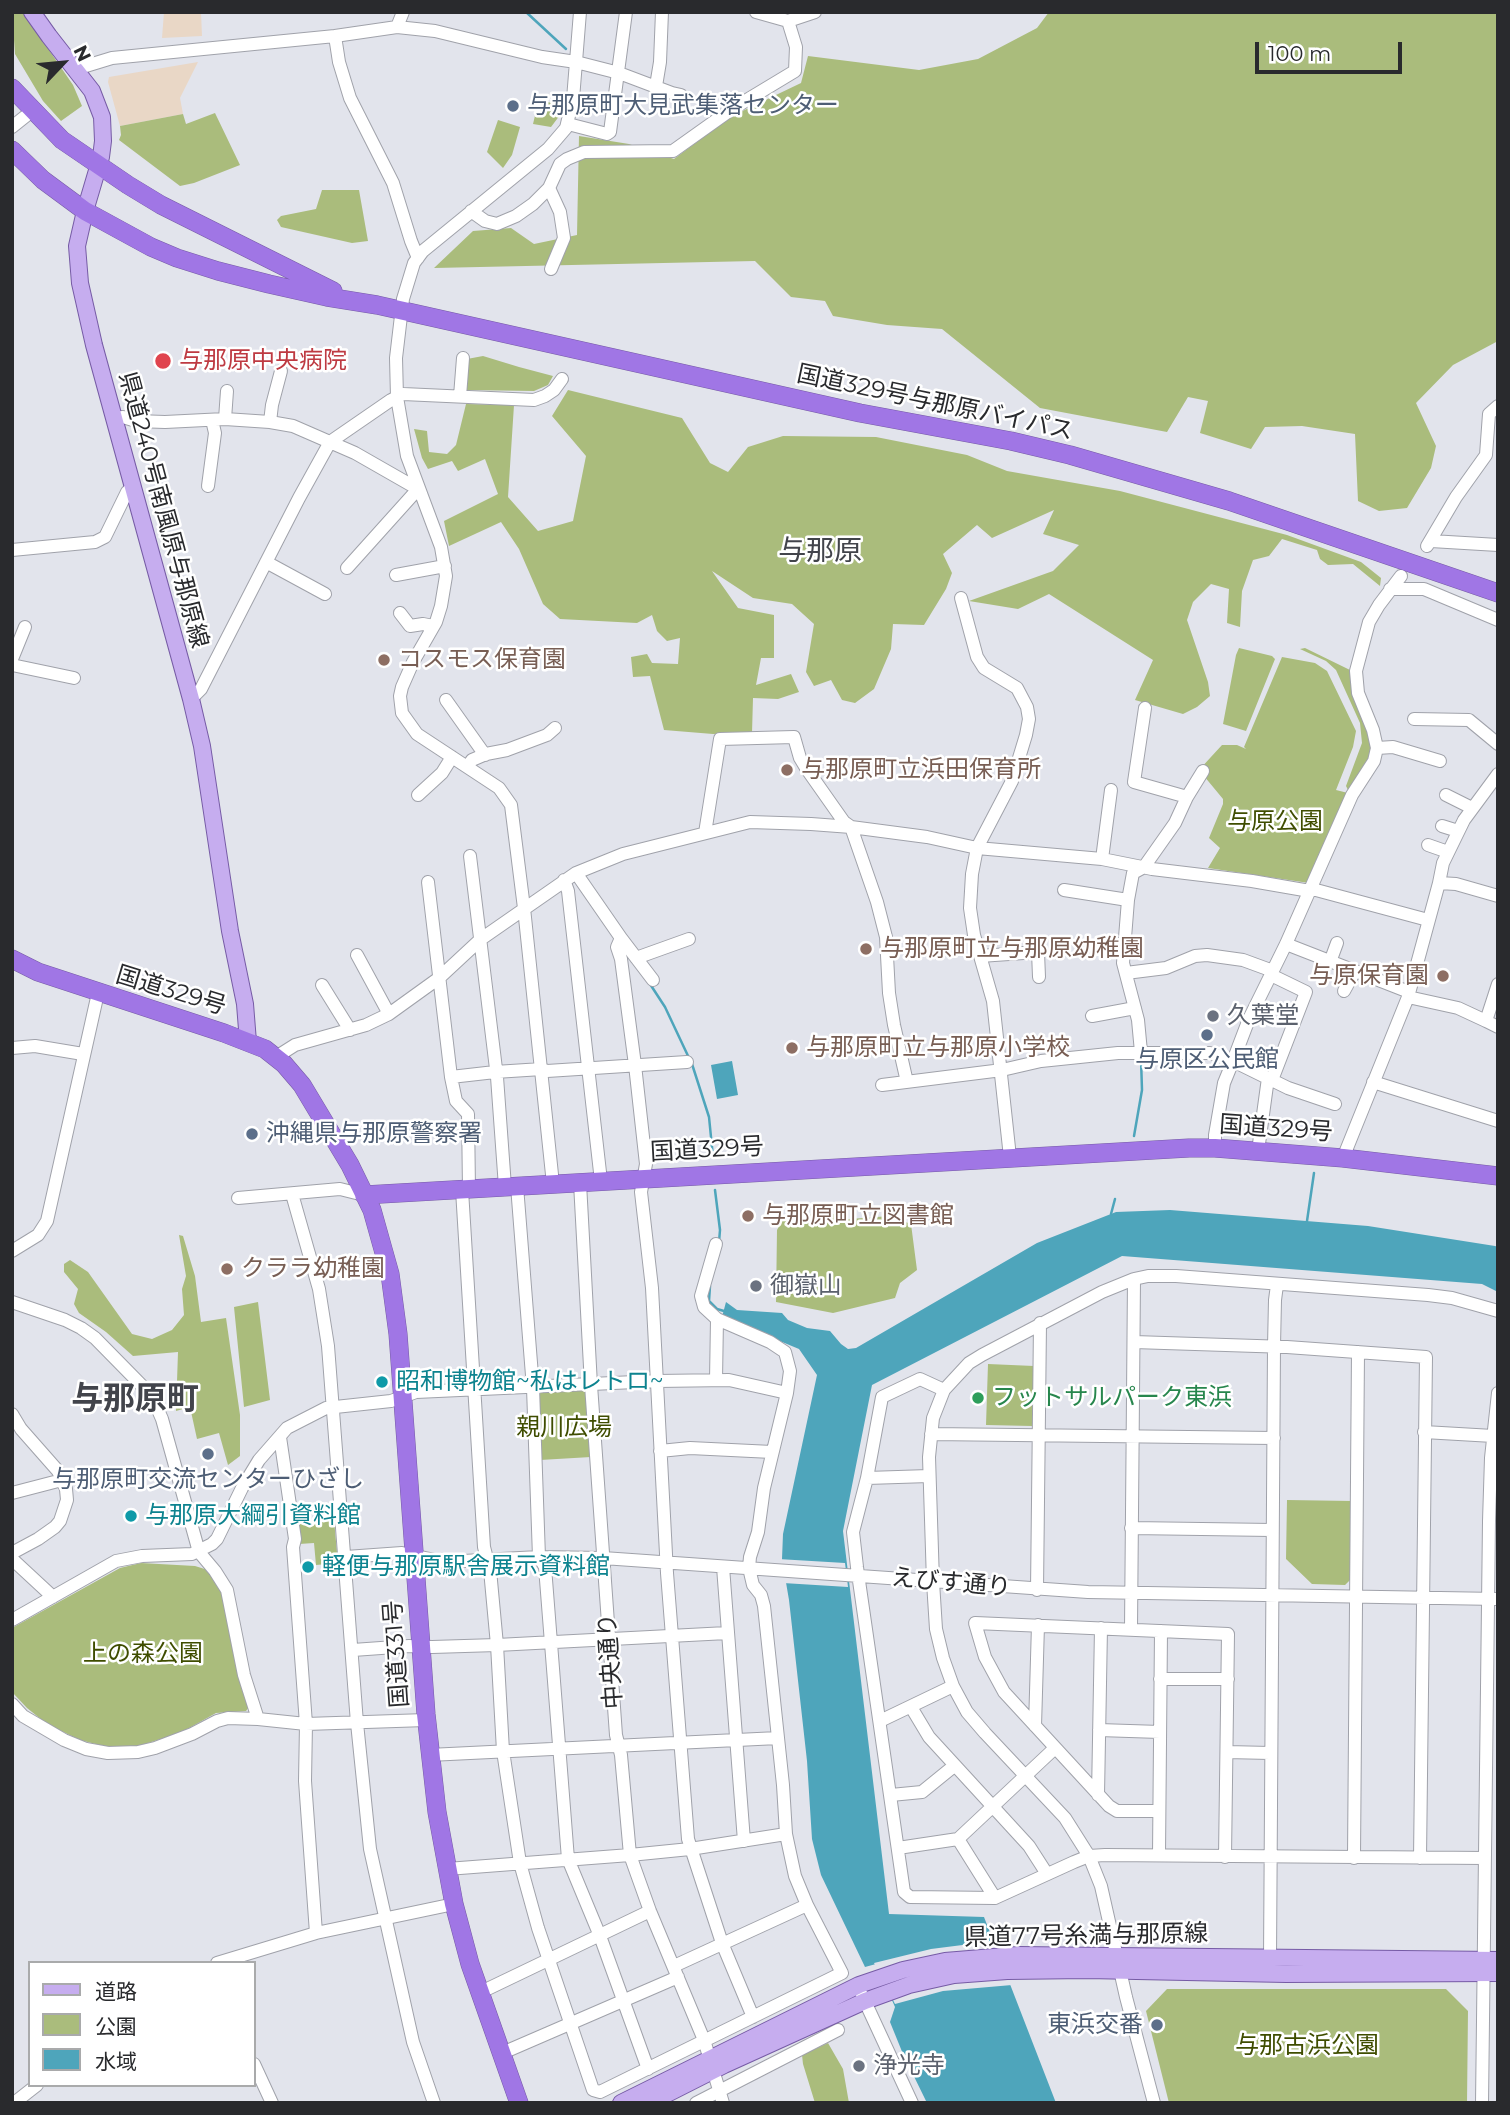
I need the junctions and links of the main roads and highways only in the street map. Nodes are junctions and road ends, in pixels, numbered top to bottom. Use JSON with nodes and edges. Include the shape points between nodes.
{"nodes":[{"id":1,"x":32,"y":12,"type":"edge"},
{"id":2,"x":12,"y":88,"type":"edge"},
{"id":3,"x":12,"y":150,"type":"edge"},
{"id":4,"x":98,"y":166,"type":"junction"},
{"id":5,"x":85,"y":211,"type":"junction"},
{"id":6,"x":352,"y":300,"type":"junction"},
{"id":7,"x":1498,"y":593,"type":"edge"},
{"id":8,"x":12,"y":959,"type":"edge"},
{"id":9,"x":248,"y":1041,"type":"junction"},
{"id":10,"x":1498,"y":1176,"type":"edge"},
{"id":11,"x":364,"y":1195,"type":"junction"},
{"id":12,"x":1004,"y":1963,"type":"junction"},
{"id":13,"x":1119,"y":1963,"type":"junction"},
{"id":14,"x":1491,"y":1966,"type":"edge"},
{"id":15,"x":862,"y":1993,"type":"junction"},
{"id":16,"x":712,"y":2064,"type":"junction"},
{"id":17,"x":519,"y":2103,"type":"edge"},
{"id":18,"x":621,"y":2103,"type":"edge"},
{"id":19,"x":649,"y":2103,"type":"edge"}],
"edges":[{"from":1,"to":4,"type":"main road","name":"県道240号南風原与那原線","via":[[100,108],[103,141]]},
{"from":2,"to":4,"type":"highway","name":"国道329号与那原バイパス","via":[[62,140]]},
{"from":3,"to":5,"type":"highway","name":"国道329号与那原バイパス"},
{"from":4,"to":5,"type":"main road","name":"県道240号南風原与那原線"},
{"from":4,"to":6,"type":"highway","name":"国道329号与那原バイパス","via":[[161,205]]},
{"from":5,"to":6,"type":"highway","name":"国道329号与那原バイパス","via":[[177,258],[269,284]]},
{"from":5,"to":9,"type":"main road","name":"県道240号南風原与那原線","via":[[78,246],[80,283],[191,699]]},
{"from":6,"to":7,"type":"highway","name":"国道329号与那原バイパス","via":[[1117,467]]},
{"from":8,"to":9,"type":"highway","name":"国道329号","via":[[98,993]]},
{"from":9,"to":11,"type":"highway","name":"国道329号","via":[[276,1057],[302,1085]]},
{"from":10,"to":11,"type":"highway","name":"国道329号","via":[[1215,1148]]},
{"from":11,"to":17,"type":"highway","name":"国道331号","via":[[377,1225],[396,1311],[429,1755],[447,1869],[479,1993]]},
{"from":12,"to":13,"type":"main road","name":"県道77号糸満与那原線"},
{"from":12,"to":15,"type":"main road","name":"県道77号糸満与那原線","via":[[888,1992]]},
{"from":12,"to":15,"type":"main road","name":"県道77号糸満与那原線","via":[[926,1964],[882,1976]]},
{"from":13,"to":14,"type":"main road","name":"県道77号糸満与那原線","via":[[1270,1958]]},
{"from":13,"to":14,"type":"main road","name":"県道77号糸満与那原線","via":[[1286,1974]]},
{"from":15,"to":16,"type":"main road","name":"県道77号糸満与那原線"},
{"from":16,"to":18,"type":"main road","name":"県道77号糸満与那原線"},
{"from":16,"to":19,"type":"main road","name":"県道77号糸満与那原線"}]}
